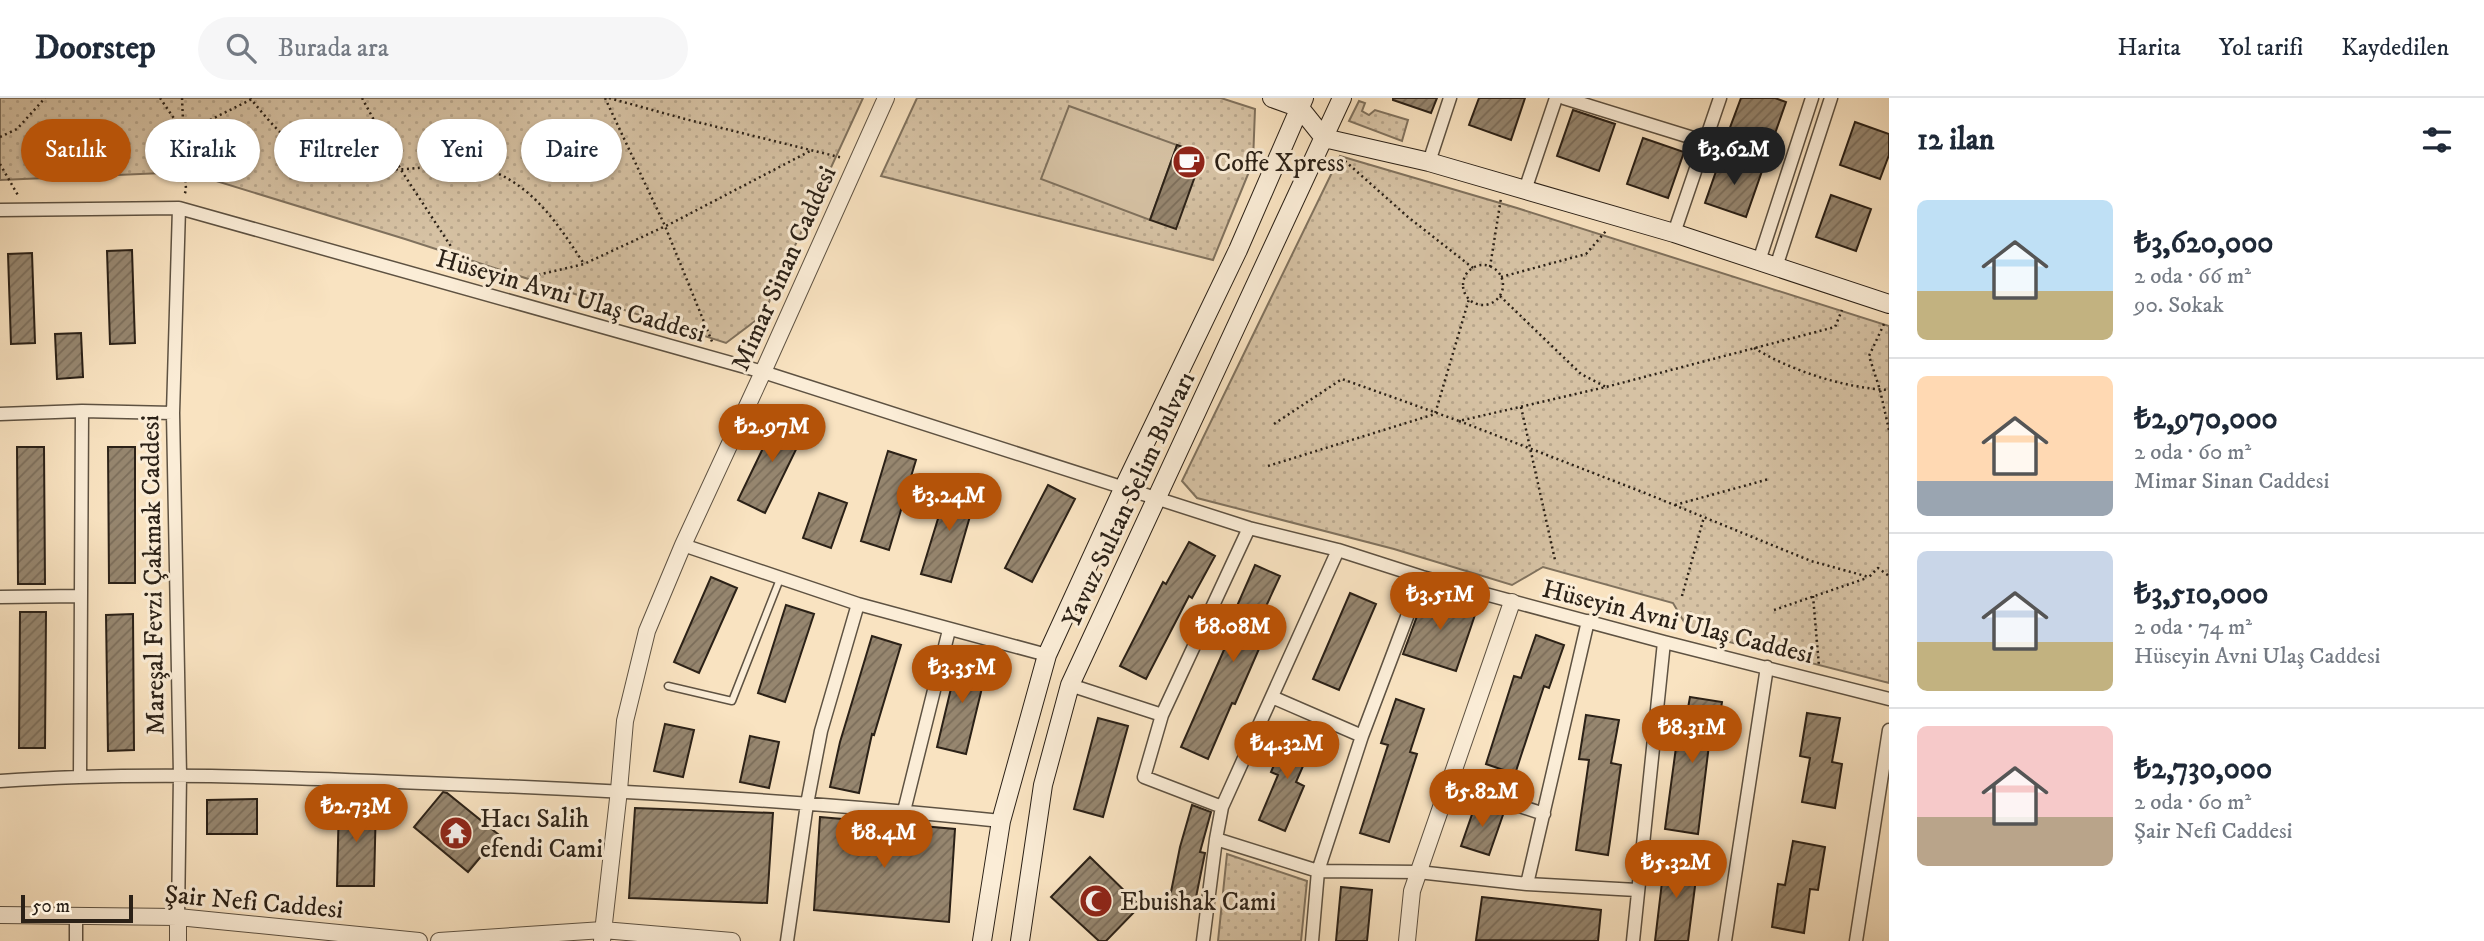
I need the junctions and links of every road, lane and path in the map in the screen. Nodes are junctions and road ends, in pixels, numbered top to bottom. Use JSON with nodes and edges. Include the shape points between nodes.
{"nodes":[{"id":1,"x":45,"y":98,"type":"edge"},
{"id":2,"x":160,"y":98,"type":"edge"},
{"id":3,"x":182,"y":98,"type":"edge"},
{"id":4,"x":251,"y":98,"type":"edge"},
{"id":5,"x":362,"y":98,"type":"edge"},
{"id":6,"x":607,"y":98,"type":"edge"},
{"id":7,"x":886,"y":98,"type":"edge"},
{"id":8,"x":1272,"y":98,"type":"edge"},
{"id":9,"x":1342,"y":98,"type":"edge"},
{"id":10,"x":1450,"y":98,"type":"edge"},
{"id":11,"x":1556,"y":98,"type":"edge"},
{"id":12,"x":1564,"y":98,"type":"edge"},
{"id":13,"x":1720,"y":98,"type":"edge"},
{"id":14,"x":1812,"y":98,"type":"edge"},
{"id":15,"x":1830,"y":98,"type":"edge"},
{"id":16,"x":1302,"y":103,"type":"edge"},
{"id":17,"x":174,"y":119,"type":"edge"},
{"id":18,"x":183,"y":119,"type":"edge"},
{"id":19,"x":211,"y":119,"type":"edge"},
{"id":20,"x":373,"y":119,"type":"edge"},
{"id":21,"x":274,"y":126,"type":"edge"},
{"id":22,"x":0,"y":137,"type":"edge"},
{"id":23,"x":1324,"y":138,"type":"junction"},
{"id":24,"x":1706,"y":142,"type":"junction"},
{"id":25,"x":813,"y":150,"type":"junction"},
{"id":26,"x":1340,"y":156,"type":"dead end"},
{"id":27,"x":857,"y":161,"type":"junction"},
{"id":28,"x":1430,"y":162,"type":"junction"},
{"id":29,"x":0,"y":164,"type":"edge"},
{"id":30,"x":403,"y":170,"type":"edge"},
{"id":31,"x":403,"y":173,"type":"edge"},
{"id":32,"x":186,"y":182,"type":"edge"},
{"id":33,"x":1503,"y":183,"type":"junction"},
{"id":34,"x":1525,"y":190,"type":"junction"},
{"id":35,"x":179,"y":208,"type":"junction"},
{"id":36,"x":0,"y":210,"type":"edge"},
{"id":37,"x":27,"y":210,"type":"junction"},
{"id":38,"x":1617,"y":218,"type":"junction"},
{"id":39,"x":665,"y":226,"type":"junction"},
{"id":40,"x":1674,"y":233,"type":"junction"},
{"id":41,"x":452,"y":248,"type":"dead end"},
{"id":42,"x":584,"y":264,"type":"junction"},
{"id":43,"x":1767,"y":264,"type":"junction"},
{"id":44,"x":1490,"y":267,"type":"junction"},
{"id":45,"x":1473,"y":268,"type":"junction"},
{"id":46,"x":533,"y":276,"type":"dead end"},
{"id":47,"x":1501,"y":277,"type":"junction"},
{"id":48,"x":1500,"y":296,"type":"junction"},
{"id":49,"x":1469,"y":299,"type":"junction"},
{"id":50,"x":1889,"y":304,"type":"edge"},
{"id":51,"x":1842,"y":310,"type":"dead end"},
{"id":52,"x":1884,"y":324,"type":"dead end"},
{"id":53,"x":1754,"y":348,"type":"junction"},
{"id":54,"x":720,"y":360,"type":"junction"},
{"id":55,"x":763,"y":372,"type":"junction"},
{"id":56,"x":1606,"y":387,"type":"junction"},
{"id":57,"x":1880,"y":390,"type":"junction"},
{"id":58,"x":1889,"y":390,"type":"edge"},
{"id":59,"x":1521,"y":407,"type":"junction"},
{"id":60,"x":82,"y":411,"type":"junction"},
{"id":61,"x":173,"y":413,"type":"junction"},
{"id":62,"x":0,"y":414,"type":"edge"},
{"id":63,"x":1435,"y":414,"type":"junction"},
{"id":64,"x":1459,"y":421,"type":"junction"},
{"id":65,"x":1274,"y":424,"type":"dead end"},
{"id":66,"x":1889,"y":430,"type":"edge"},
{"id":67,"x":1530,"y":449,"type":"junction"},
{"id":68,"x":1268,"y":467,"type":"dead end"},
{"id":69,"x":1769,"y":479,"type":"dead end"},
{"id":70,"x":1123,"y":489,"type":"junction"},
{"id":71,"x":1157,"y":500,"type":"junction"},
{"id":72,"x":1675,"y":505,"type":"junction"},
{"id":73,"x":1704,"y":517,"type":"junction"},
{"id":74,"x":1249,"y":528,"type":"junction"},
{"id":75,"x":683,"y":545,"type":"junction"},
{"id":76,"x":1338,"y":550,"type":"junction"},
{"id":77,"x":1555,"y":560,"type":"dead end"},
{"id":78,"x":1889,"y":576,"type":"edge"},
{"id":79,"x":1422,"y":577,"type":"junction"},
{"id":80,"x":1869,"y":577,"type":"junction"},
{"id":81,"x":780,"y":579,"type":"junction"},
{"id":82,"x":80,"y":596,"type":"junction"},
{"id":83,"x":1682,"y":596,"type":"dead end"},
{"id":84,"x":1813,"y":596,"type":"junction"},
{"id":85,"x":0,"y":597,"type":"edge"},
{"id":86,"x":1512,"y":602,"type":"junction"},
{"id":87,"x":859,"y":604,"type":"junction"},
{"id":88,"x":1774,"y":610,"type":"dead end"},
{"id":89,"x":1588,"y":621,"type":"junction"},
{"id":90,"x":949,"y":629,"type":"junction"},
{"id":91,"x":1664,"y":642,"type":"junction"},
{"id":92,"x":1047,"y":655,"type":"junction"},
{"id":93,"x":1766,"y":667,"type":"junction"},
{"id":94,"x":1819,"y":681,"type":"junction"},
{"id":95,"x":1070,"y":685,"type":"junction"},
{"id":96,"x":668,"y":686,"type":"dead end"},
{"id":97,"x":1272,"y":697,"type":"junction"},
{"id":98,"x":1889,"y":699,"type":"edge"},
{"id":99,"x":1162,"y":715,"type":"junction"},
{"id":100,"x":1889,"y":730,"type":"edge"},
{"id":101,"x":1363,"y":736,"type":"junction"},
{"id":102,"x":180,"y":775,"type":"junction"},
{"id":103,"x":80,"y":776,"type":"junction"},
{"id":104,"x":0,"y":782,"type":"edge"},
{"id":105,"x":1449,"y":783,"type":"junction"},
{"id":106,"x":619,"y":790,"type":"junction"},
{"id":107,"x":807,"y":804,"type":"junction"},
{"id":108,"x":1222,"y":807,"type":"junction"},
{"id":109,"x":904,"y":811,"type":"junction"},
{"id":110,"x":1544,"y":814,"type":"junction"},
{"id":111,"x":1001,"y":821,"type":"junction"},
{"id":112,"x":1216,"y":839,"type":"junction"},
{"id":113,"x":1318,"y":871,"type":"junction"},
{"id":114,"x":1418,"y":872,"type":"junction"},
{"id":115,"x":1527,"y":884,"type":"junction"},
{"id":116,"x":1637,"y":890,"type":"junction"},
{"id":117,"x":0,"y":915,"type":"edge"},
{"id":118,"x":76,"y":915,"type":"junction"},
{"id":119,"x":178,"y":917,"type":"junction"},
{"id":120,"x":603,"y":935,"type":"edge"},
{"id":121,"x":703,"y":940,"type":"edge"},
{"id":122,"x":76,"y":941,"type":"edge"},
{"id":123,"x":178,"y":941,"type":"edge"},
{"id":124,"x":419,"y":941,"type":"edge"},
{"id":125,"x":439,"y":941,"type":"edge"},
{"id":126,"x":732,"y":941,"type":"edge"},
{"id":127,"x":787,"y":941,"type":"edge"},
{"id":128,"x":982,"y":941,"type":"edge"},
{"id":129,"x":1020,"y":941,"type":"edge"},
{"id":130,"x":1203,"y":941,"type":"edge"},
{"id":131,"x":1312,"y":941,"type":"edge"},
{"id":132,"x":1407,"y":941,"type":"edge"},
{"id":133,"x":1633,"y":941,"type":"edge"},
{"id":134,"x":1726,"y":941,"type":"edge"},
{"id":135,"x":1856,"y":941,"type":"edge"}],
"edges":[{"from":1,"to":22,"type":"path","via":[[17,129]]},
{"from":2,"to":17,"type":"path"},
{"from":3,"to":18,"type":"path"},
{"from":4,"to":19,"type":"path"},
{"from":4,"to":21,"type":"path"},
{"from":5,"to":20,"type":"path"},
{"from":6,"to":25,"type":"path"},
{"from":6,"to":39,"type":"path"},
{"from":7,"to":27,"type":"street","name":"Mimar Sinan Caddesi"},
{"from":8,"to":16,"type":"main road"},
{"from":9,"to":23,"type":"main road","name":"Yavuz Sultan Selim Bulvarı"},
{"from":10,"to":28,"type":"street"},
{"from":11,"to":34,"type":"street"},
{"from":12,"to":24,"type":"street"},
{"from":13,"to":24,"type":"street"},
{"from":14,"to":43,"type":"street"},
{"from":15,"to":43,"type":"street"},
{"from":16,"to":23,"type":"main road"},
{"from":16,"to":70,"type":"main road","name":"Yavuz Sultan Selim Bulvarı","via":[[1238,250]]},
{"from":23,"to":28,"type":"main road"},
{"from":23,"to":71,"type":"main road","name":"Yavuz Sultan Selim Bulvarı"},
{"from":24,"to":40,"type":"street"},
{"from":25,"to":27,"type":"path"},
{"from":25,"to":39,"type":"path"},
{"from":26,"to":45,"type":"path"},
{"from":27,"to":55,"type":"street","name":"Mimar Sinan Caddesi"},
{"from":28,"to":33,"type":"main road"},
{"from":29,"to":37,"type":"path"},
{"from":30,"to":42,"type":"path","via":[[458,166],[491,170],[533,195]]},
{"from":31,"to":41,"type":"path"},
{"from":32,"to":35,"type":"path"},
{"from":33,"to":34,"type":"main road"},
{"from":33,"to":44,"type":"path"},
{"from":34,"to":38,"type":"main road"},
{"from":35,"to":37,"type":"street","name":"Hüseyin Avni Ulaş Caddesi"},
{"from":35,"to":54,"type":"street","name":"Hüseyin Avni Ulaş Caddesi"},
{"from":35,"to":61,"type":"street","name":"Mareşal Fevzi Çakmak Caddesi"},
{"from":36,"to":37,"type":"street","name":"Hüseyin Avni Ulaş Caddesi"},
{"from":38,"to":40,"type":"main road"},
{"from":38,"to":47,"type":"path","via":[[1586,254]]},
{"from":39,"to":42,"type":"path"},
{"from":39,"to":54,"type":"path"},
{"from":40,"to":43,"type":"main road"},
{"from":42,"to":46,"type":"path"},
{"from":43,"to":50,"type":"main road"},
{"from":44,"to":45,"type":"path"},
{"from":44,"to":47,"type":"path"},
{"from":45,"to":49,"type":"path","via":[[1463,285]]},
{"from":47,"to":48,"type":"path"},
{"from":48,"to":49,"type":"path","via":[[1483,305]]},
{"from":48,"to":56,"type":"path","via":[[1581,374]]},
{"from":49,"to":63,"type":"path"},
{"from":51,"to":53,"type":"path","via":[[1835,327]]},
{"from":52,"to":57,"type":"path","via":[[1870,356]]},
{"from":53,"to":56,"type":"path"},
{"from":53,"to":57,"type":"path","via":[[1814,376]]},
{"from":54,"to":55,"type":"street","name":"Hüseyin Avni Ulaş Caddesi"},
{"from":55,"to":70,"type":"street","name":"Hüseyin Avni Ulaş Caddesi"},
{"from":55,"to":75,"type":"street","name":"Mimar Sinan Caddesi"},
{"from":56,"to":59,"type":"path"},
{"from":57,"to":58,"type":"path"},
{"from":57,"to":66,"type":"path"},
{"from":59,"to":64,"type":"path"},
{"from":59,"to":67,"type":"path"},
{"from":60,"to":61,"type":"street"},
{"from":60,"to":62,"type":"street"},
{"from":60,"to":82,"type":"street"},
{"from":61,"to":102,"type":"street","name":"Mareşal Fevzi Çakmak Caddesi"},
{"from":63,"to":64,"type":"path"},
{"from":63,"to":65,"type":"path","via":[[1342,379]]},
{"from":63,"to":68,"type":"path"},
{"from":64,"to":67,"type":"path"},
{"from":67,"to":72,"type":"path"},
{"from":67,"to":77,"type":"path"},
{"from":69,"to":72,"type":"path"},
{"from":70,"to":71,"type":"street","name":"Hüseyin Avni Ulaş Caddesi"},
{"from":70,"to":92,"type":"main road","name":"Yavuz Sultan Selim Bulvarı"},
{"from":71,"to":74,"type":"street","name":"Hüseyin Avni Ulaş Caddesi"},
{"from":71,"to":95,"type":"main road","name":"Yavuz Sultan Selim Bulvarı"},
{"from":72,"to":73,"type":"path"},
{"from":73,"to":80,"type":"path","via":[[1811,561]]},
{"from":73,"to":83,"type":"path"},
{"from":74,"to":76,"type":"street","name":"Hüseyin Avni Ulaş Caddesi"},
{"from":74,"to":99,"type":"street"},
{"from":75,"to":81,"type":"street"},
{"from":75,"to":106,"type":"street","name":"Mimar Sinan Caddesi","via":[[647,631],[625,721]]},
{"from":76,"to":79,"type":"street","name":"Hüseyin Avni Ulaş Caddesi"},
{"from":76,"to":97,"type":"street"},
{"from":78,"to":80,"type":"path","via":[[1878,568]]},
{"from":79,"to":86,"type":"street","name":"Hüseyin Avni Ulaş Caddesi"},
{"from":79,"to":101,"type":"street"},
{"from":80,"to":84,"type":"path"},
{"from":81,"to":87,"type":"street"},
{"from":81,"to":96,"type":"lane","via":[[732,701]]},
{"from":82,"to":85,"type":"street"},
{"from":82,"to":103,"type":"street"},
{"from":84,"to":88,"type":"path"},
{"from":84,"to":94,"type":"path"},
{"from":86,"to":89,"type":"street","name":"Hüseyin Avni Ulaş Caddesi"},
{"from":86,"to":105,"type":"street"},
{"from":87,"to":90,"type":"street"},
{"from":87,"to":107,"type":"street","via":[[821,731]]},
{"from":89,"to":91,"type":"street","name":"Hüseyin Avni Ulaş Caddesi"},
{"from":89,"to":110,"type":"street"},
{"from":90,"to":92,"type":"street"},
{"from":90,"to":109,"type":"street"},
{"from":91,"to":93,"type":"street","name":"Hüseyin Avni Ulaş Caddesi"},
{"from":91,"to":116,"type":"street"},
{"from":92,"to":111,"type":"main road","name":"Yavuz Sultan Selim Bulvarı"},
{"from":93,"to":94,"type":"street","name":"Hüseyin Avni Ulaş Caddesi"},
{"from":93,"to":134,"type":"street"},
{"from":94,"to":98,"type":"street","name":"Hüseyin Avni Ulaş Caddesi"},
{"from":95,"to":99,"type":"street"},
{"from":95,"to":129,"type":"main road","name":"Yavuz Sultan Selim Bulvarı","via":[[1043,785]]},
{"from":97,"to":101,"type":"street"},
{"from":97,"to":108,"type":"street"},
{"from":99,"to":108,"type":"street","via":[[1144,777]]},
{"from":100,"to":135,"type":"street"},
{"from":101,"to":113,"type":"street"},
{"from":102,"to":103,"type":"street"},
{"from":102,"to":106,"type":"street"},
{"from":102,"to":119,"type":"street","name":"Mareşal Fevzi Çakmak Caddesi"},
{"from":103,"to":104,"type":"street"},
{"from":105,"to":110,"type":"street"},
{"from":105,"to":114,"type":"street"},
{"from":106,"to":107,"type":"street"},
{"from":106,"to":120,"type":"street","name":"Mimar Sinan Caddesi"},
{"from":107,"to":109,"type":"street"},
{"from":107,"to":127,"type":"street"},
{"from":108,"to":112,"type":"street"},
{"from":109,"to":111,"type":"street"},
{"from":110,"to":115,"type":"street"},
{"from":111,"to":128,"type":"main road","name":"Yavuz Sultan Selim Bulvarı"},
{"from":112,"to":113,"type":"street"},
{"from":112,"to":130,"type":"street"},
{"from":113,"to":114,"type":"street"},
{"from":113,"to":131,"type":"street"},
{"from":114,"to":115,"type":"street"},
{"from":114,"to":132,"type":"street"},
{"from":115,"to":116,"type":"street"},
{"from":116,"to":133,"type":"street"},
{"from":117,"to":118,"type":"street","name":"Şair Nefi Caddesi"},
{"from":118,"to":119,"type":"street","name":"Şair Nefi Caddesi"},
{"from":118,"to":122,"type":"street"},
{"from":119,"to":123,"type":"street","name":"Mareşal Fevzi Çakmak Caddesi"},
{"from":119,"to":124,"type":"street","name":"Şair Nefi Caddesi"},
{"from":120,"to":121,"type":"street"},
{"from":120,"to":125,"type":"street"},
{"from":121,"to":126,"type":"street"}]}
